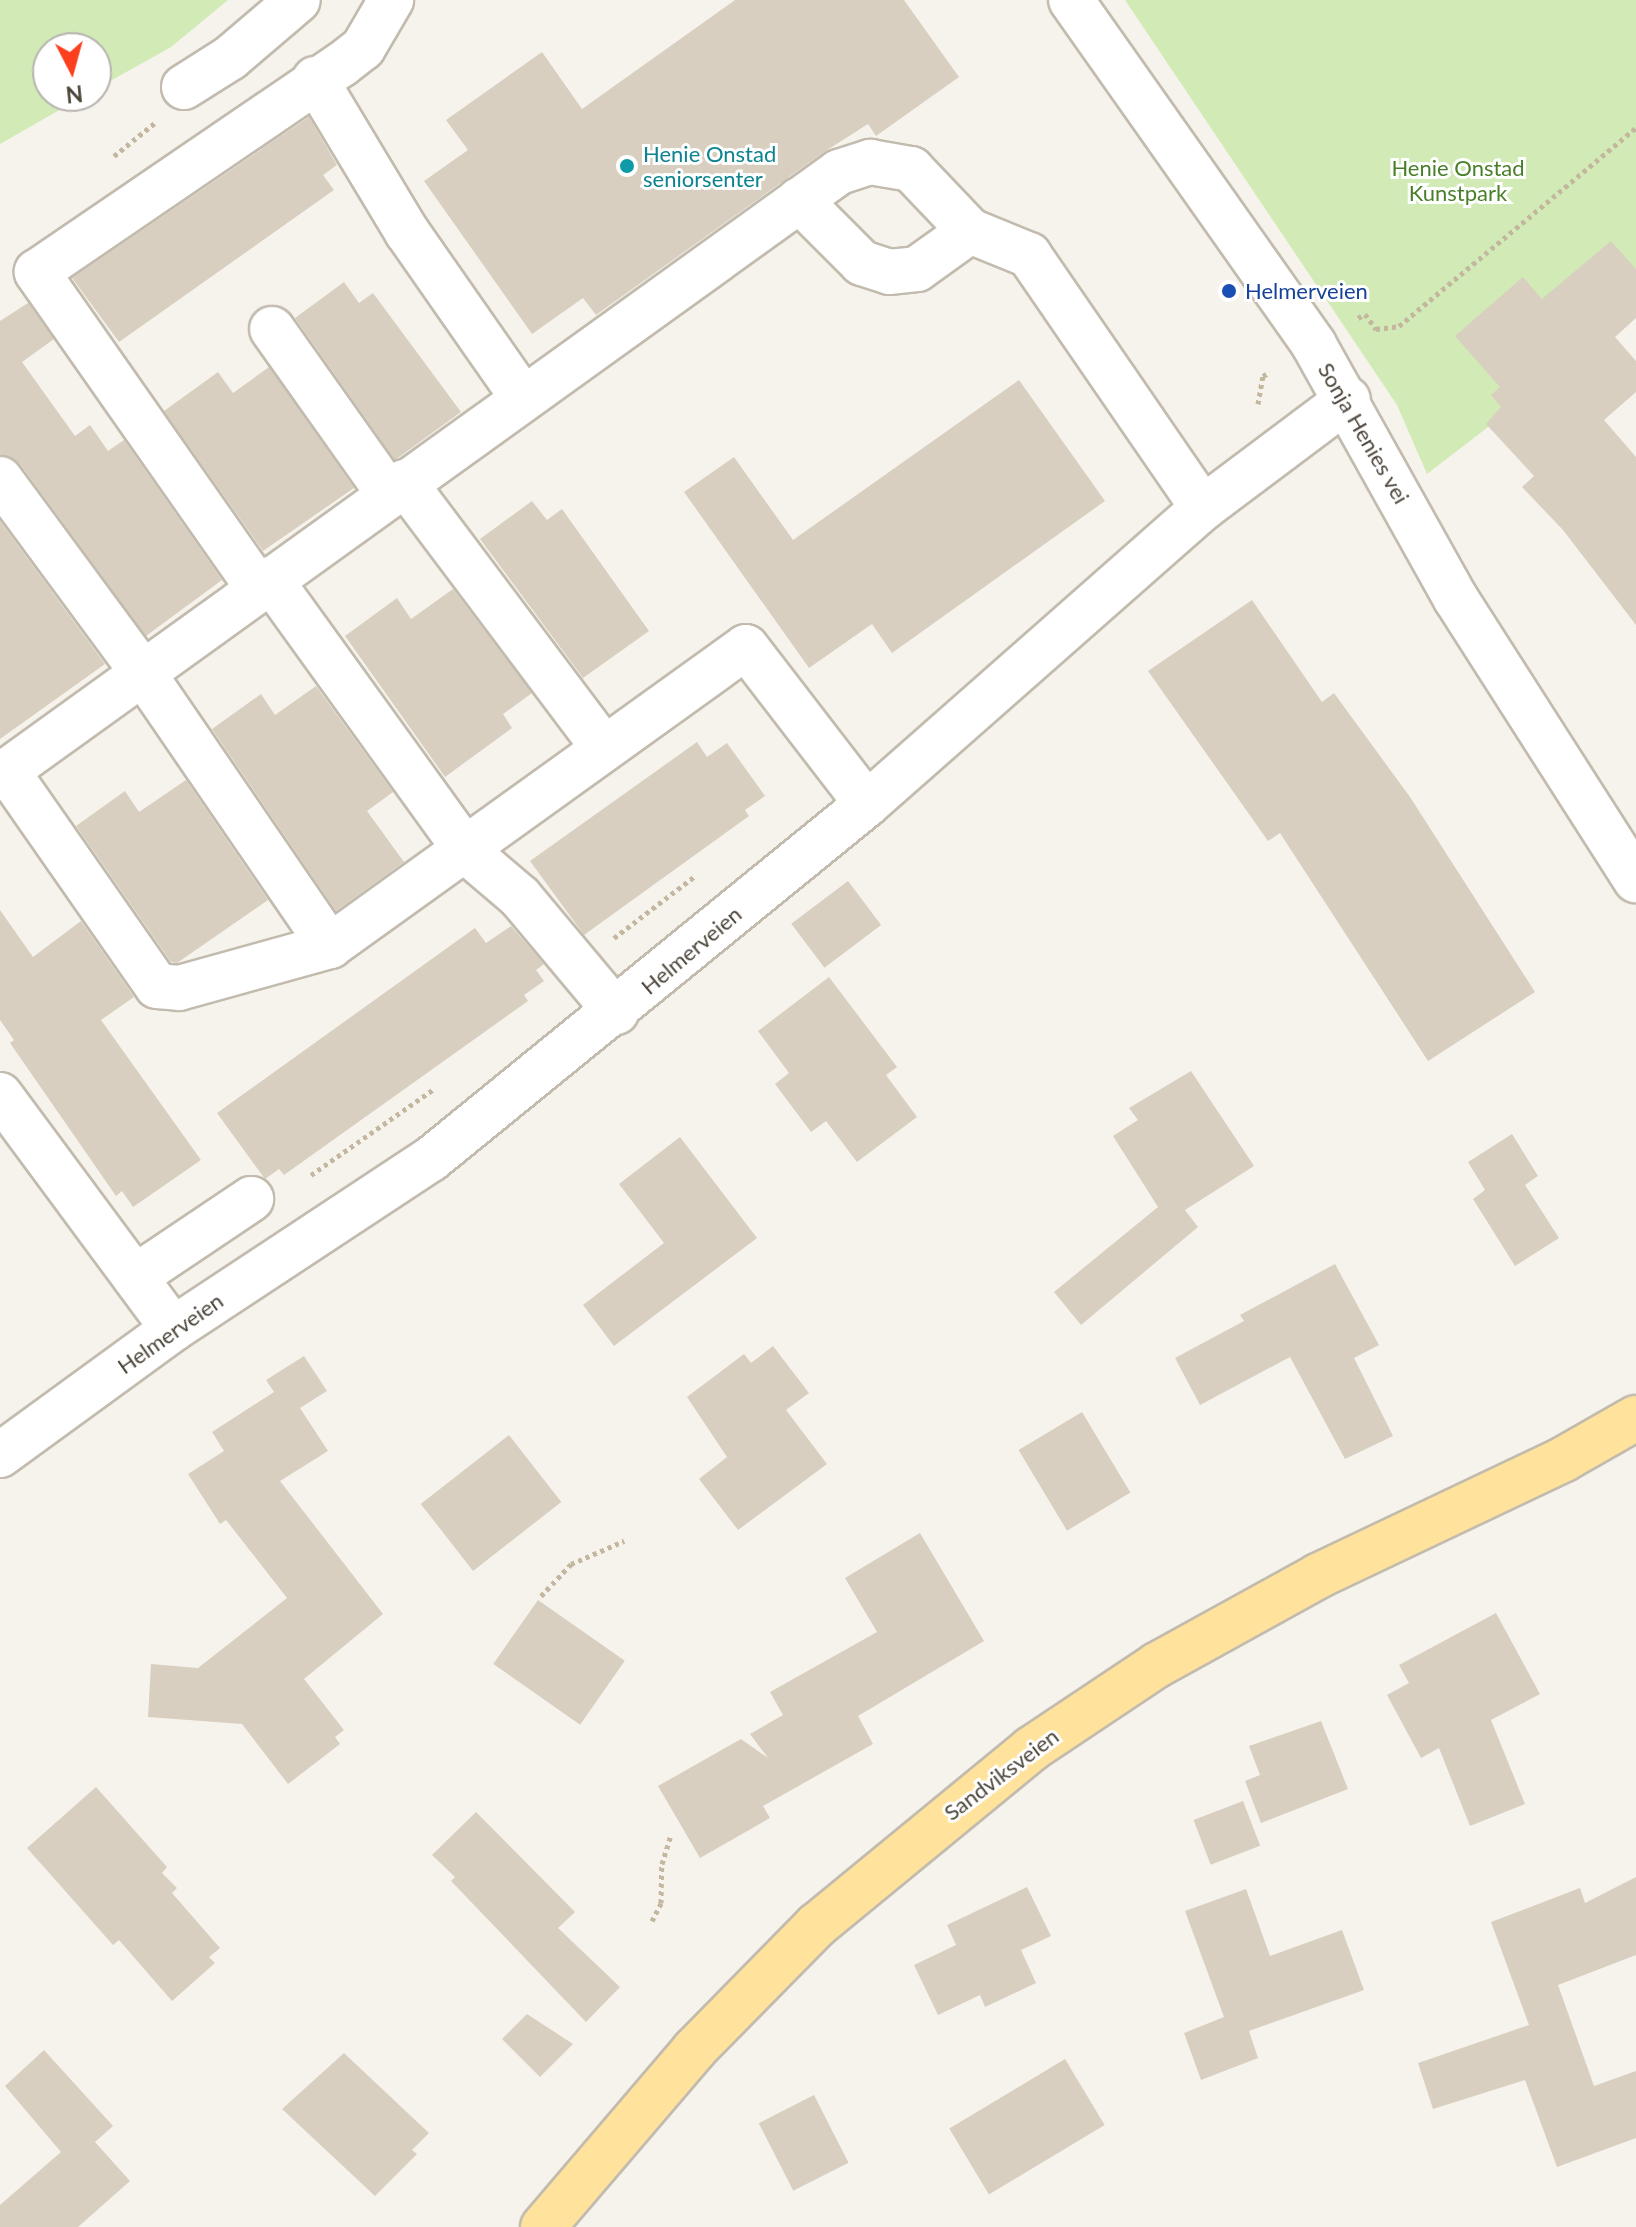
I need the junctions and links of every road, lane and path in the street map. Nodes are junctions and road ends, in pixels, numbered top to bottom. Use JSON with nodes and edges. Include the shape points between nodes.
{"nodes":[{"id":1,"x":298,"y":0,"type":"edge"},
{"id":2,"x":391,"y":0,"type":"edge"},
{"id":3,"x":1071,"y":0,"type":"edge"},
{"id":4,"x":315,"y":79,"type":"junction"},
{"id":5,"x":184,"y":87,"type":"joint"},
{"id":6,"x":1636,"y":128,"type":"edge"},
{"id":7,"x":108,"y":161,"type":"dead end"},
{"id":8,"x":799,"y":200,"type":"junction"},
{"id":9,"x":970,"y":231,"type":"junction"},
{"id":10,"x":1358,"y":318,"type":"dead end"},
{"id":11,"x":272,"y":329,"type":"dead end"},
{"id":12,"x":523,"y":398,"type":"junction"},
{"id":13,"x":1348,"y":399,"type":"junction"},
{"id":14,"x":396,"y":488,"type":"junction"},
{"id":15,"x":3,"y":490,"type":"edge"},
{"id":16,"x":1203,"y":508,"type":"junction"},
{"id":17,"x":264,"y":583,"type":"junction"},
{"id":18,"x":143,"y":673,"type":"junction"},
{"id":19,"x":604,"y":748,"type":"junction"},
{"id":20,"x":6,"y":762,"type":"edge"},
{"id":21,"x":867,"y":804,"type":"junction"},
{"id":22,"x":466,"y":851,"type":"junction"},
{"id":23,"x":1636,"y":880,"type":"edge"},
{"id":24,"x":330,"y":946,"type":"junction"},
{"id":25,"x":616,"y":1012,"type":"junction"},
{"id":26,"x":0,"y":1095,"type":"edge"},
{"id":27,"x":251,"y":1199,"type":"dead end"},
{"id":28,"x":135,"y":1277,"type":"junction"},
{"id":29,"x":173,"y":1329,"type":"junction"},
{"id":30,"x":1636,"y":1418,"type":"edge"},
{"id":31,"x":1636,"y":1436,"type":"edge"},
{"id":32,"x":0,"y":1455,"type":"edge"},
{"id":33,"x":1564,"y":1459,"type":"junction"},
{"id":34,"x":624,"y":1541,"type":"dead end"},
{"id":35,"x":541,"y":1596,"type":"dead end"},
{"id":36,"x":670,"y":1837,"type":"dead end"},
{"id":37,"x":652,"y":1921,"type":"dead end"},
{"id":38,"x":543,"y":2227,"type":"edge"}],
"edges":[{"from":1,"to":5,"type":"street","via":[[230,58]]},
{"from":2,"to":4,"type":"street","via":[[363,48]]},
{"from":3,"to":13,"type":"street","name":"Sonja Henies vei"},
{"from":4,"to":12,"type":"street","via":[[407,232]]},
{"from":4,"to":17,"type":"street","via":[[37,272]]},
{"from":5,"to":7,"type":"path","via":[[178,104]]},
{"from":6,"to":10,"type":"path","via":[[1399,326],[1376,329],[1365,314]]},
{"from":8,"to":9,"type":"street","via":[[839,172],[870,162],[892,164],[911,169]]},
{"from":8,"to":9,"type":"street","via":[[862,263],[889,272],[917,269]]},
{"from":8,"to":12,"type":"street"},
{"from":9,"to":16,"type":"street","via":[[1029,255]]},
{"from":11,"to":14,"type":"street"},
{"from":12,"to":14,"type":"street"},
{"from":13,"to":16,"type":"street","name":"Helmerveien"},
{"from":13,"to":23,"type":"street","name":"Sonja Henies vei","via":[[1456,599]]},
{"from":14,"to":17,"type":"street"},
{"from":14,"to":19,"type":"street"},
{"from":15,"to":18,"type":"street"},
{"from":16,"to":21,"type":"street","name":"Helmerveien"},
{"from":17,"to":18,"type":"street"},
{"from":17,"to":22,"type":"street"},
{"from":18,"to":20,"type":"street"},
{"from":18,"to":24,"type":"street"},
{"from":19,"to":21,"type":"street","via":[[746,647]]},
{"from":19,"to":22,"type":"street"},
{"from":20,"to":24,"type":"street","via":[[157,986],[179,988]]},
{"from":21,"to":25,"type":"street","name":"Helmerveien"},
{"from":22,"to":24,"type":"street"},
{"from":22,"to":25,"type":"street","via":[[520,897]]},
{"from":25,"to":29,"type":"street","name":"Helmerveien","via":[[431,1159]]},
{"from":26,"to":28,"type":"street"},
{"from":27,"to":28,"type":"street"},
{"from":28,"to":29,"type":"street"},
{"from":29,"to":32,"type":"street","name":"Helmerveien"},
{"from":30,"to":33,"type":"main road"},
{"from":31,"to":33,"type":"main road"},
{"from":33,"to":38,"type":"main road","name":"Sandviksveien","via":[[1318,1576],[1157,1665],[1031,1749],[817,1925],[694,2050]]},
{"from":34,"to":35,"type":"path","via":[[571,1564]]},
{"from":36,"to":37,"type":"path","via":[[662,1864],[661,1903]]}]}
